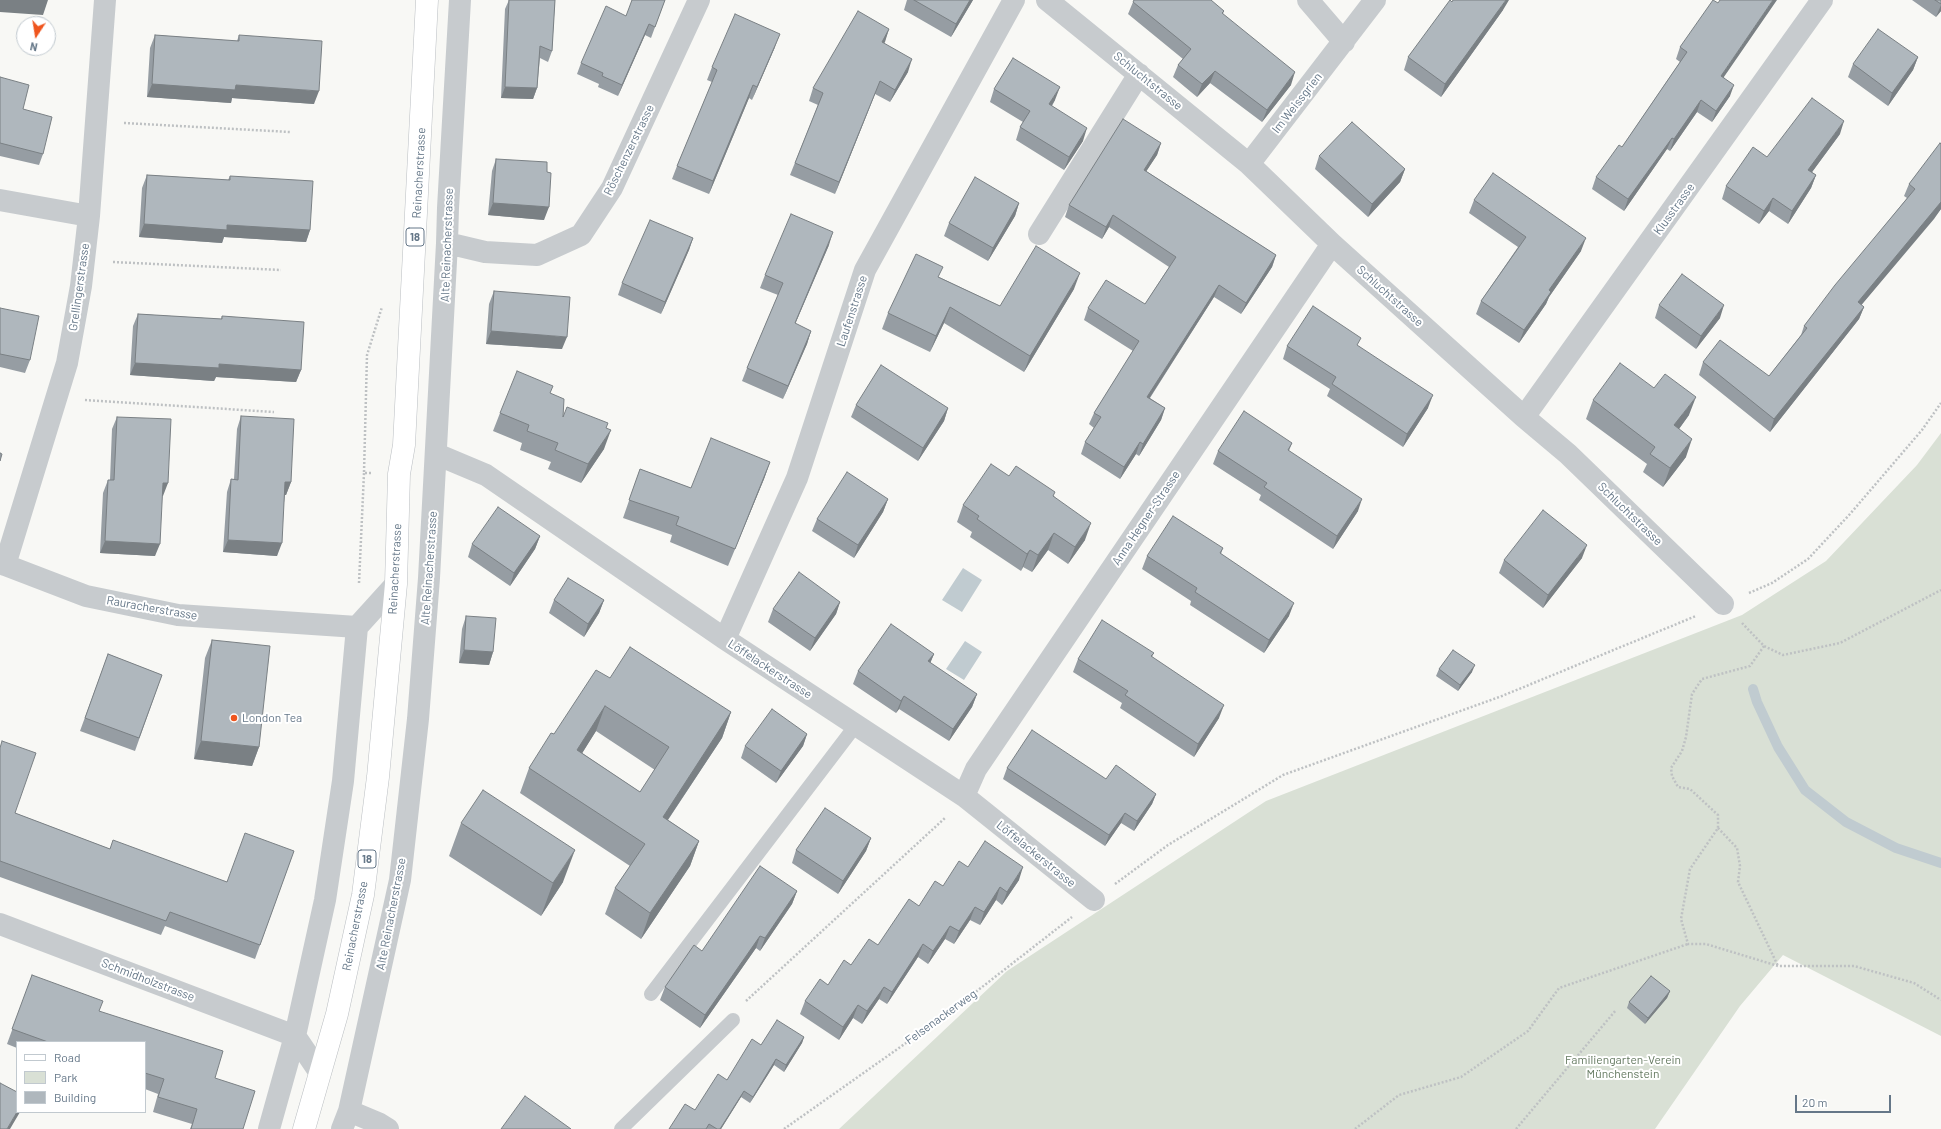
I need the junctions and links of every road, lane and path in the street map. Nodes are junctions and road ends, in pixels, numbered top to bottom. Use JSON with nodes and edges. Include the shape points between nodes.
{"nodes":[{"id":1,"x":105,"y":0,"type":"edge"},
{"id":2,"x":427,"y":0,"type":"edge"},
{"id":3,"x":460,"y":0,"type":"edge"},
{"id":4,"x":698,"y":0,"type":"edge"},
{"id":5,"x":1014,"y":0,"type":"edge"},
{"id":6,"x":1047,"y":0,"type":"edge"},
{"id":7,"x":1308,"y":0,"type":"edge"},
{"id":8,"x":1375,"y":0,"type":"edge"},
{"id":9,"x":1822,"y":0,"type":"edge"},
{"id":10,"x":1344,"y":42,"type":"junction"},
{"id":11,"x":1139,"y":74,"type":"junction"},
{"id":12,"x":96,"y":122,"type":"junction"},
{"id":13,"x":290,"y":132,"type":"dead end"},
{"id":14,"x":1249,"y":164,"type":"junction"},
{"id":15,"x":0,"y":200,"type":"edge"},
{"id":16,"x":89,"y":216,"type":"junction"},
{"id":17,"x":1039,"y":234,"type":"dead end"},
{"id":18,"x":447,"y":243,"type":"junction"},
{"id":19,"x":1332,"y":244,"type":"junction"},
{"id":20,"x":84,"y":260,"type":"junction"},
{"id":21,"x":281,"y":270,"type":"dead end"},
{"id":22,"x":56,"y":398,"type":"junction"},
{"id":23,"x":1941,"y":403,"type":"edge"},
{"id":24,"x":274,"y":412,"type":"dead end"},
{"id":25,"x":1524,"y":418,"type":"junction"},
{"id":26,"x":436,"y":454,"type":"junction"},
{"id":27,"x":364,"y":473,"type":"dead end"},
{"id":28,"x":3,"y":564,"type":"edge"},
{"id":29,"x":396,"y":584,"type":"junction"},
{"id":30,"x":1941,"y":590,"type":"edge"},
{"id":31,"x":1723,"y":604,"type":"junction"},
{"id":32,"x":357,"y":627,"type":"junction"},
{"id":33,"x":725,"y":639,"type":"junction"},
{"id":34,"x":1764,"y":646,"type":"junction"},
{"id":35,"x":856,"y":725,"type":"junction"},
{"id":36,"x":964,"y":796,"type":"junction"},
{"id":37,"x":1718,"y":828,"type":"junction"},
{"id":38,"x":1094,"y":900,"type":"junction"},
{"id":39,"x":2,"y":931,"type":"edge"},
{"id":40,"x":1688,"y":944,"type":"junction"},
{"id":41,"x":1778,"y":966,"type":"junction"},
{"id":42,"x":651,"y":994,"type":"dead end"},
{"id":43,"x":1941,"y":1000,"type":"edge"},
{"id":44,"x":1616,"y":1010,"type":"dead end"},
{"id":45,"x":733,"y":1020,"type":"joint"},
{"id":46,"x":295,"y":1036,"type":"junction"},
{"id":47,"x":320,"y":1073,"type":"junction"},
{"id":48,"x":346,"y":1120,"type":"edge"},
{"id":49,"x":270,"y":1129,"type":"edge"},
{"id":50,"x":304,"y":1129,"type":"edge"},
{"id":51,"x":388,"y":1129,"type":"edge"},
{"id":52,"x":621,"y":1129,"type":"edge"},
{"id":53,"x":784,"y":1129,"type":"edge"},
{"id":54,"x":1355,"y":1129,"type":"edge"},
{"id":55,"x":1516,"y":1129,"type":"edge"}],
"edges":[{"from":1,"to":12,"type":"street","name":"Grellingerstrasse"},
{"from":2,"to":29,"type":"main road","name":"Reinacherstrasse","number":"18","via":[[404,437],[399,474]]},
{"from":3,"to":18,"type":"street","name":"Alte Reinacherstrasse"},
{"from":4,"to":18,"type":"street","name":"Röschenzerstrasse","via":[[612,188],[581,235],[537,255],[485,252]]},
{"from":5,"to":33,"type":"street","name":"Laufenstrasse","via":[[865,270],[797,478]]},
{"from":6,"to":11,"type":"street","name":"Schluchtstrasse"},
{"from":7,"to":10,"type":"street"},
{"from":8,"to":10,"type":"street","name":"Im Weissgrien"},
{"from":9,"to":25,"type":"street","name":"Klusstrasse"},
{"from":10,"to":14,"type":"street","name":"Im Weissgrien"},
{"from":11,"to":14,"type":"street","name":"Schluchtstrasse"},
{"from":11,"to":17,"type":"street"},
{"from":12,"to":13,"type":"path"},
{"from":12,"to":16,"type":"street","name":"Grellingerstrasse"},
{"from":14,"to":19,"type":"street","name":"Schluchtstrasse"},
{"from":15,"to":16,"type":"street"},
{"from":16,"to":20,"type":"street","name":"Grellingerstrasse"},
{"from":18,"to":26,"type":"street","name":"Alte Reinacherstrasse"},
{"from":19,"to":25,"type":"street","name":"Schluchtstrasse"},
{"from":19,"to":36,"type":"street","name":"Anna Hegner-Strasse","via":[[976,769]]},
{"from":20,"to":21,"type":"path"},
{"from":20,"to":22,"type":"street","name":"Grellingerstrasse","via":[[67,363]]},
{"from":22,"to":24,"type":"path"},
{"from":22,"to":28,"type":"street","name":"Grellingerstrasse"},
{"from":23,"to":31,"type":"path","name":"Felsenackerweg","via":[[1922,430],[1871,490],[1808,559],[1772,583]]},
{"from":25,"to":31,"type":"street","name":"Schluchtstrasse","via":[[1568,454]]},
{"from":26,"to":33,"type":"street","name":"Löffelackerstrasse","via":[[486,475]]},
{"from":26,"to":48,"type":"street","name":"Alte Reinacherstrasse","via":[[419,712],[400,880]]},
{"from":27,"to":32,"type":"path"},
{"from":28,"to":32,"type":"street","name":"Rauracherstrasse","via":[[86,596],[178,615]]},
{"from":29,"to":32,"type":"street"},
{"from":29,"to":47,"type":"main road","name":"Reinacherstrasse","number":"18","via":[[378,777],[363,895],[337,1014]]},
{"from":30,"to":34,"type":"path","via":[[1840,643],[1782,655]]},
{"from":31,"to":34,"type":"path"},
{"from":31,"to":38,"type":"path","name":"Felsenackerweg","via":[[1502,696],[1283,775],[1168,845]]},
{"from":32,"to":46,"type":"street","via":[[342,788],[325,900]]},
{"from":33,"to":35,"type":"street","name":"Löffelackerstrasse"},
{"from":34,"to":37,"type":"path","via":[[1750,666],[1702,678],[1692,694],[1682,751],[1671,768],[1678,787],[1690,789],[1718,815]]},
{"from":35,"to":36,"type":"street","name":"Löffelackerstrasse"},
{"from":35,"to":42,"type":"lane"},
{"from":36,"to":38,"type":"street","name":"Löffelackerstrasse"},
{"from":36,"to":45,"type":"path","via":[[951,813],[738,1009]]},
{"from":37,"to":40,"type":"path","via":[[1690,870],[1681,919]]},
{"from":37,"to":41,"type":"path","via":[[1737,848],[1740,866],[1738,882]]},
{"from":38,"to":53,"type":"path","name":"Felsenackerweg","via":[[950,1012]]},
{"from":39,"to":46,"type":"street","name":"Schmidholzstrasse"},
{"from":40,"to":41,"type":"path","via":[[1706,944]]},
{"from":40,"to":54,"type":"path","via":[[1559,988],[1528,1032],[1461,1077],[1399,1095]]},
{"from":41,"to":43,"type":"path","via":[[1854,966],[1914,983]]},
{"from":44,"to":55,"type":"path"},
{"from":45,"to":52,"type":"lane"},
{"from":46,"to":47,"type":"street"},
{"from":46,"to":49,"type":"street"},
{"from":47,"to":50,"type":"main road","name":"Reinacherstrasse","number":"18"},
{"from":48,"to":51,"type":"street","via":[[380,1124]]}]}
